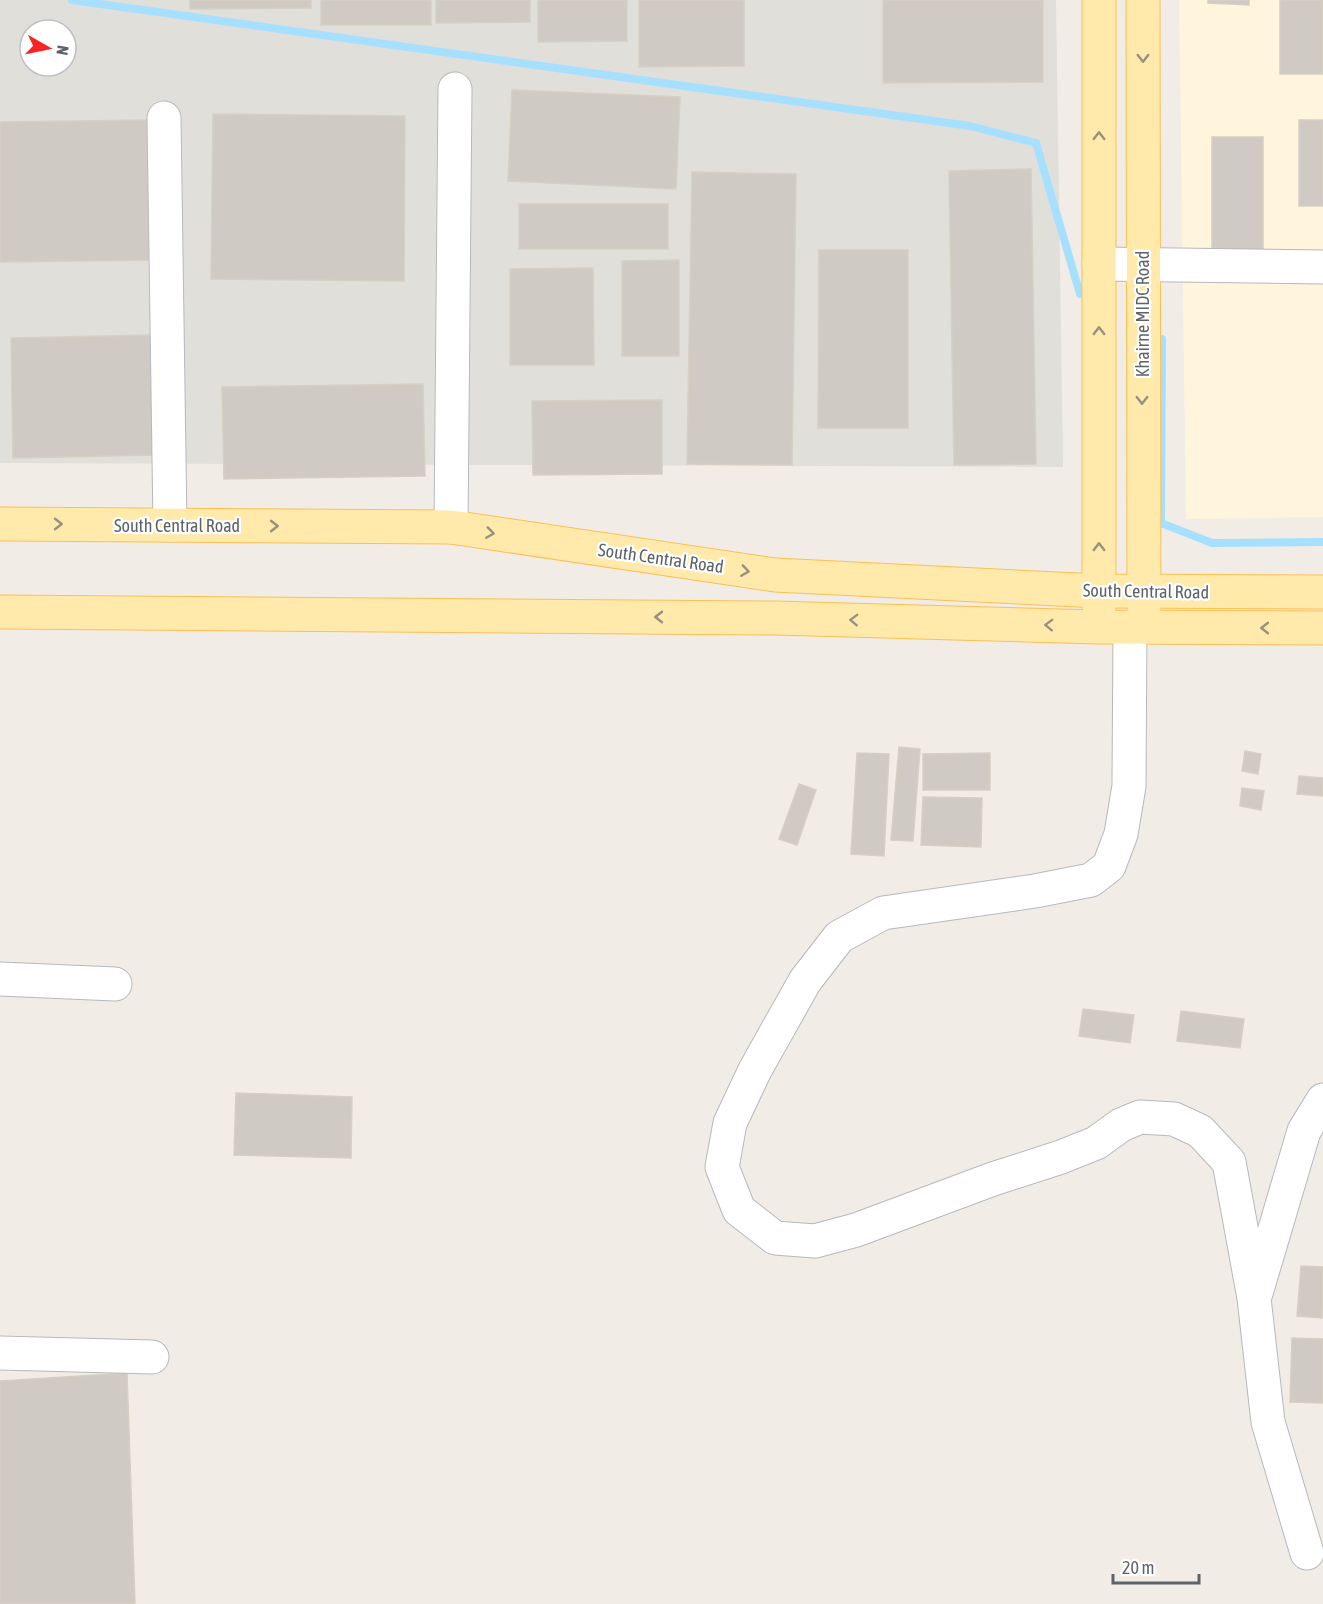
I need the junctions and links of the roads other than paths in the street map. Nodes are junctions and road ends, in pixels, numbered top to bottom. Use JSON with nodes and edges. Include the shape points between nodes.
{"nodes":[{"id":1,"x":1099,"y":0,"type":"edge"},
{"id":2,"x":1143,"y":0,"type":"edge"},
{"id":3,"x":455,"y":89,"type":"dead end"},
{"id":4,"x":164,"y":118,"type":"dead end"},
{"id":5,"x":1099,"y":264,"type":"junction"},
{"id":6,"x":1142,"y":264,"type":"junction"},
{"id":7,"x":1323,"y":267,"type":"edge"},
{"id":8,"x":0,"y":524,"type":"edge"},
{"id":9,"x":170,"y":525,"type":"junction"},
{"id":10,"x":451,"y":527,"type":"junction"},
{"id":11,"x":1099,"y":591,"type":"junction"},
{"id":12,"x":1144,"y":591,"type":"junction"},
{"id":13,"x":1323,"y":592,"type":"edge"},
{"id":14,"x":0,"y":612,"type":"edge"},
{"id":15,"x":1124,"y":627,"type":"junction"},
{"id":16,"x":1323,"y":628,"type":"edge"},
{"id":17,"x":0,"y":979,"type":"edge"},
{"id":18,"x":115,"y":984,"type":"dead end"},
{"id":19,"x":1323,"y":1100,"type":"edge"},
{"id":20,"x":1254,"y":1298,"type":"junction"},
{"id":21,"x":0,"y":1353,"type":"edge"},
{"id":22,"x":152,"y":1357,"type":"dead end"},
{"id":23,"x":1307,"y":1553,"type":"dead end"}],
"edges":[{"from":5,"to":1,"type":"main road","one_way":true},
{"from":2,"to":6,"type":"main road","name":"Khairne MIDC Road","one_way":true},
{"from":3,"to":10,"type":"street"},
{"from":4,"to":9,"type":"street"},
{"from":5,"to":6,"type":"street"},
{"from":11,"to":5,"type":"main road","one_way":true},
{"from":6,"to":7,"type":"street"},
{"from":6,"to":12,"type":"main road","name":"Khairne MIDC Road","one_way":true},
{"from":8,"to":9,"type":"main road","name":"South Central Road","one_way":true},
{"from":9,"to":10,"type":"main road","name":"South Central Road","one_way":true},
{"from":10,"to":11,"type":"main road","name":"South Central Road","one_way":true,"via":[[775,575]]},
{"from":11,"to":12,"type":"main road","name":"South Central Road"},
{"from":11,"to":15,"type":"main road"},
{"from":12,"to":13,"type":"main road","name":"South Central Road"},
{"from":12,"to":15,"type":"main road","name":"Khairne MIDC Road"},
{"from":15,"to":14,"type":"main road","name":"South Central Road","one_way":true,"via":[[776,618]]},
{"from":16,"to":15,"type":"main road","name":"South Central Road","one_way":true},
{"from":15,"to":20,"type":"street","via":[[1129,786],[1121,834],[1109,866],[1090,880],[883,913],[839,938],[805,981],[755,1070],[730,1123],[722,1167],[739,1210],[775,1238],[815,1241],[1061,1157],[1096,1143],[1140,1117],[1174,1119],[1200,1131],[1229,1162]]},
{"from":17,"to":18,"type":"street"},
{"from":19,"to":20,"type":"street","via":[[1304,1131]]},
{"from":20,"to":23,"type":"street","via":[[1268,1422]]},
{"from":21,"to":22,"type":"street"}]}
